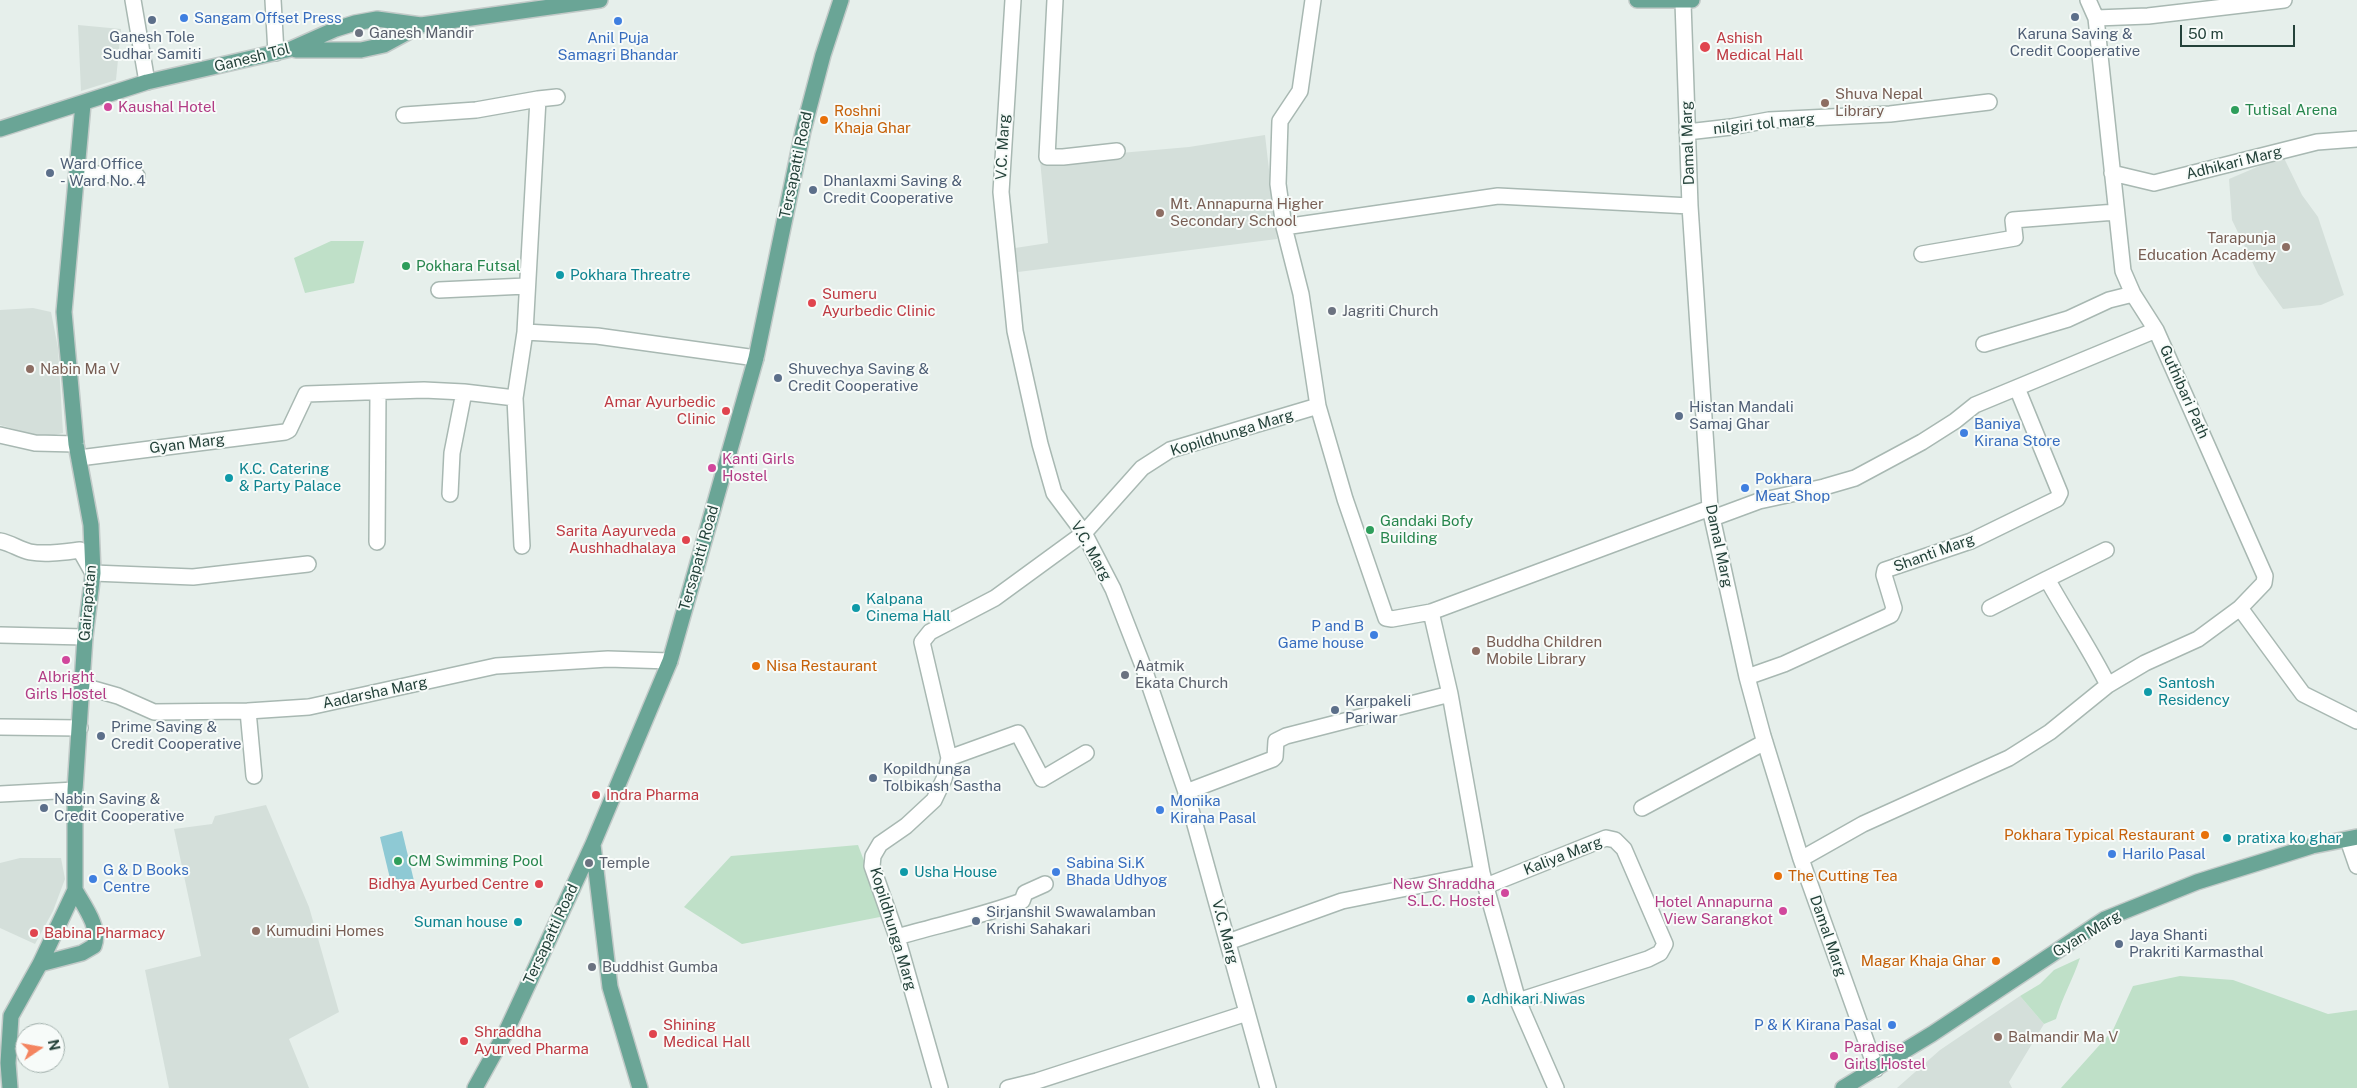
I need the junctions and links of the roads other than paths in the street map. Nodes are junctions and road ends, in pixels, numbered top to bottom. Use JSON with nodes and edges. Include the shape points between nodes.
{"nodes":[{"id":1,"x":133,"y":0,"type":"edge"},
{"id":2,"x":273,"y":0,"type":"edge"},
{"id":3,"x":600,"y":0,"type":"edge"},
{"id":4,"x":841,"y":0,"type":"edge"},
{"id":5,"x":1013,"y":0,"type":"edge"},
{"id":6,"x":1055,"y":0,"type":"edge"},
{"id":7,"x":1313,"y":0,"type":"edge"},
{"id":8,"x":1637,"y":0,"type":"edge"},
{"id":9,"x":2088,"y":0,"type":"edge"},
{"id":10,"x":2284,"y":0,"type":"edge"},
{"id":11,"x":1688,"y":1,"type":"edge"},
{"id":12,"x":2096,"y":18,"type":"junction"},
{"id":13,"x":421,"y":25,"type":"junction"},
{"id":14,"x":291,"y":49,"type":"junction"},
{"id":15,"x":276,"y":53,"type":"junction"},
{"id":16,"x":147,"y":82,"type":"junction"},
{"id":17,"x":557,"y":97,"type":"dead end"},
{"id":18,"x":538,"y":100,"type":"junction"},
{"id":19,"x":1989,"y":102,"type":"dead end"},
{"id":20,"x":83,"y":104,"type":"junction"},
{"id":21,"x":404,"y":115,"type":"dead end"},
{"id":22,"x":0,"y":129,"type":"edge"},
{"id":23,"x":1687,"y":132,"type":"junction"},
{"id":24,"x":2357,"y":139,"type":"edge"},
{"id":25,"x":1118,"y":151,"type":"dead end"},
{"id":26,"x":2112,"y":172,"type":"junction"},
{"id":27,"x":77,"y":173,"type":"junction"},
{"id":28,"x":137,"y":176,"type":"dead end"},
{"id":29,"x":1690,"y":206,"type":"junction"},
{"id":30,"x":2116,"y":212,"type":"junction"},
{"id":31,"x":1284,"y":227,"type":"junction"},
{"id":32,"x":1922,"y":254,"type":"dead end"},
{"id":33,"x":526,"y":286,"type":"junction"},
{"id":34,"x":439,"y":290,"type":"dead end"},
{"id":35,"x":2133,"y":294,"type":"junction"},
{"id":36,"x":2156,"y":330,"type":"junction"},
{"id":37,"x":525,"y":332,"type":"junction"},
{"id":38,"x":1984,"y":344,"type":"dead end"},
{"id":39,"x":756,"y":358,"type":"junction"},
{"id":40,"x":2017,"y":388,"type":"junction"},
{"id":41,"x":378,"y":392,"type":"junction"},
{"id":42,"x":464,"y":392,"type":"junction"},
{"id":43,"x":515,"y":398,"type":"junction"},
{"id":44,"x":1318,"y":406,"type":"junction"},
{"id":45,"x":0,"y":435,"type":"edge"},
{"id":46,"x":77,"y":451,"type":"junction"},
{"id":47,"x":450,"y":494,"type":"dead end"},
{"id":48,"x":1711,"y":513,"type":"junction"},
{"id":49,"x":1084,"y":533,"type":"junction"},
{"id":50,"x":0,"y":541,"type":"edge"},
{"id":51,"x":376,"y":542,"type":"dead end"},
{"id":52,"x":522,"y":546,"type":"dead end"},
{"id":53,"x":2106,"y":550,"type":"dead end"},
{"id":54,"x":308,"y":564,"type":"dead end"},
{"id":55,"x":93,"y":573,"type":"junction"},
{"id":56,"x":2047,"y":579,"type":"junction"},
{"id":57,"x":1990,"y":608,"type":"dead end"},
{"id":58,"x":2240,"y":608,"type":"junction"},
{"id":59,"x":1431,"y":612,"type":"junction"},
{"id":60,"x":0,"y":635,"type":"edge"},
{"id":61,"x":85,"y":637,"type":"junction"},
{"id":62,"x":670,"y":660,"type":"junction"},
{"id":63,"x":1747,"y":677,"type":"junction"},
{"id":64,"x":2108,"y":685,"type":"junction"},
{"id":65,"x":83,"y":686,"type":"junction"},
{"id":66,"x":1450,"y":694,"type":"junction"},
{"id":67,"x":248,"y":711,"type":"junction"},
{"id":68,"x":2357,"y":721,"type":"edge"},
{"id":69,"x":0,"y":727,"type":"edge"},
{"id":70,"x":80,"y":728,"type":"junction"},
{"id":71,"x":1765,"y":742,"type":"junction"},
{"id":72,"x":1086,"y":753,"type":"dead end"},
{"id":73,"x":949,"y":758,"type":"junction"},
{"id":74,"x":254,"y":776,"type":"dead end"},
{"id":75,"x":75,"y":790,"type":"junction"},
{"id":76,"x":1186,"y":792,"type":"junction"},
{"id":77,"x":0,"y":794,"type":"edge"},
{"id":78,"x":1642,"y":808,"type":"dead end"},
{"id":79,"x":2352,"y":839,"type":"edge"},
{"id":80,"x":593,"y":844,"type":"junction"},
{"id":81,"x":1801,"y":859,"type":"junction"},
{"id":82,"x":2357,"y":866,"type":"edge"},
{"id":83,"x":1484,"y":879,"type":"junction"},
{"id":84,"x":1045,"y":884,"type":"dead end"},
{"id":85,"x":75,"y":890,"type":"junction"},
{"id":86,"x":897,"y":937,"type":"junction"},
{"id":87,"x":1228,"y":942,"type":"junction"},
{"id":88,"x":40,"y":964,"type":"junction"},
{"id":89,"x":1518,"y":1001,"type":"junction"},
{"id":90,"x":1247,"y":1013,"type":"junction"},
{"id":91,"x":5,"y":1015,"type":"edge"},
{"id":92,"x":1876,"y":1069,"type":"junction"},
{"id":93,"x":10,"y":1088,"type":"edge"},
{"id":94,"x":475,"y":1088,"type":"edge"},
{"id":95,"x":640,"y":1088,"type":"edge"},
{"id":96,"x":940,"y":1088,"type":"edge"},
{"id":97,"x":1008,"y":1088,"type":"edge"},
{"id":98,"x":1268,"y":1088,"type":"edge"},
{"id":99,"x":1556,"y":1088,"type":"edge"},
{"id":100,"x":1843,"y":1088,"type":"edge"}],
"edges":[{"from":1,"to":16,"type":"street"},
{"from":2,"to":15,"type":"street"},
{"from":3,"to":13,"type":"main road","name":"Ganesh Tol"},
{"from":4,"to":39,"type":"main road","name":"Tersapatti Road","via":[[803,131]]},
{"from":5,"to":49,"type":"street","name":"V.C. Marg","via":[[1001,192],[1016,331],[1054,493]]},
{"from":6,"to":25,"type":"street","via":[[1047,156]]},
{"from":7,"to":31,"type":"street","via":[[1300,90],[1280,121],[1278,184]]},
{"from":8,"to":11,"type":"main road"},
{"from":9,"to":12,"type":"street","name":"Guthibari Path"},
{"from":10,"to":12,"type":"street","via":[[2148,16]]},
{"from":11,"to":23,"type":"street","name":"Damal Marg"},
{"from":12,"to":26,"type":"street","name":"Guthibari Path"},
{"from":13,"to":14,"type":"main road","via":[[384,45],[361,50]]},
{"from":13,"to":14,"type":"main road","name":"Ganesh Tol","via":[[377,19],[355,23]]},
{"from":14,"to":15,"type":"main road","name":"Ganesh Tol"},
{"from":15,"to":16,"type":"main road","name":"Ganesh Tol"},
{"from":16,"to":20,"type":"main road","name":"Ganesh Tol"},
{"from":17,"to":18,"type":"street"},
{"from":18,"to":21,"type":"street","via":[[476,110]]},
{"from":18,"to":33,"type":"street","via":[[533,218]]},
{"from":19,"to":23,"type":"street","name":"nilgiri tol marg","via":[[1890,114],[1769,120]]},
{"from":20,"to":22,"type":"main road","name":"Ganesh Tol"},
{"from":20,"to":27,"type":"main road","name":"Gairapatan"},
{"from":23,"to":29,"type":"street","name":"Damal Marg"},
{"from":24,"to":26,"type":"street","name":"Adhikari Marg","via":[[2317,142],[2154,183]]},
{"from":26,"to":30,"type":"street","name":"Guthibari Path"},
{"from":27,"to":28,"type":"street"},
{"from":27,"to":46,"type":"main road","name":"Gairapatan","via":[[64,312]]},
{"from":29,"to":31,"type":"street","via":[[1498,196]]},
{"from":29,"to":48,"type":"street","name":"Damal Marg"},
{"from":30,"to":32,"type":"street","via":[[2013,220],[2015,238]]},
{"from":30,"to":35,"type":"street","name":"Guthibari Path","via":[[2123,271]]},
{"from":31,"to":44,"type":"street","via":[[1301,294]]},
{"from":33,"to":34,"type":"street"},
{"from":33,"to":37,"type":"street"},
{"from":35,"to":36,"type":"street","name":"Guthibari Path"},
{"from":35,"to":38,"type":"street","via":[[2109,300],[2068,319]]},
{"from":36,"to":40,"type":"street"},
{"from":36,"to":58,"type":"street","name":"Guthibari Path","via":[[2265,576],[2264,583]]},
{"from":37,"to":39,"type":"street","via":[[597,336]]},
{"from":37,"to":43,"type":"street"},
{"from":39,"to":62,"type":"main road","name":"Tersapatti Road"},
{"from":40,"to":48,"type":"street","via":[[1975,405],[1922,442],[1855,478]]},
{"from":40,"to":63,"type":"street","name":"Shanti Marg","via":[[2060,493],[2058,499],[1971,541],[1886,570],[1884,575],[1894,608],[1891,615],[1784,664]]},
{"from":41,"to":42,"type":"street"},
{"from":41,"to":46,"type":"street","name":"Gyan Marg","via":[[306,394],[292,426],[284,432]]},
{"from":41,"to":51,"type":"street"},
{"from":42,"to":43,"type":"street"},
{"from":42,"to":47,"type":"street","via":[[452,453]]},
{"from":43,"to":52,"type":"street"},
{"from":44,"to":49,"type":"street","name":"Kopildhunga Marg","via":[[1170,450],[1142,468]]},
{"from":44,"to":59,"type":"street","via":[[1345,499],[1386,618],[1392,620]]},
{"from":45,"to":46,"type":"street","name":"Gyan Marg"},
{"from":46,"to":55,"type":"main road","name":"Gairapatan","via":[[91,525]]},
{"from":48,"to":59,"type":"street"},
{"from":48,"to":63,"type":"street","name":"Damal Marg"},
{"from":49,"to":73,"type":"street","name":"Kopildhunga Marg","via":[[995,598],[930,632],[922,642]]},
{"from":49,"to":76,"type":"street","name":"V.C. Marg","via":[[1112,589],[1143,666]]},
{"from":50,"to":55,"type":"street","via":[[30,552],[80,550]]},
{"from":53,"to":56,"type":"street"},
{"from":54,"to":55,"type":"street","via":[[193,577]]},
{"from":55,"to":61,"type":"main road","name":"Gairapatan"},
{"from":56,"to":57,"type":"street"},
{"from":56,"to":64,"type":"street"},
{"from":58,"to":64,"type":"street","via":[[2198,639],[2145,663]]},
{"from":58,"to":68,"type":"street","via":[[2303,694]]},
{"from":59,"to":66,"type":"street"},
{"from":60,"to":61,"type":"street"},
{"from":61,"to":65,"type":"main road","name":"Gairapatan"},
{"from":62,"to":67,"type":"street","name":"Aadarsha Marg","via":[[608,659],[496,666],[309,707]]},
{"from":62,"to":80,"type":"main road","name":"Tersapatti Road"},
{"from":63,"to":71,"type":"street","name":"Damal Marg"},
{"from":64,"to":81,"type":"street","via":[[2050,732],[2009,758],[1863,824]]},
{"from":65,"to":67,"type":"street","name":"Aadarsha Marg","via":[[118,696],[154,712]]},
{"from":65,"to":70,"type":"main road","name":"Gairapatan"},
{"from":66,"to":76,"type":"street","via":[[1286,736],[1276,741],[1273,759]]},
{"from":66,"to":83,"type":"street"},
{"from":67,"to":74,"type":"street"},
{"from":69,"to":70,"type":"street"},
{"from":70,"to":75,"type":"main road","name":"Gairapatan"},
{"from":71,"to":78,"type":"street"},
{"from":71,"to":81,"type":"street","name":"Damal Marg"},
{"from":72,"to":73,"type":"street","via":[[1042,779],[1018,733]]},
{"from":73,"to":86,"type":"street","name":"Kopildhunga Marg","via":[[934,800],[880,844],[872,856],[872,866]]},
{"from":75,"to":77,"type":"street"},
{"from":75,"to":85,"type":"main road","name":"Gairapatan"},
{"from":76,"to":87,"type":"street","name":"V.C. Marg"},
{"from":79,"to":82,"type":"street"},
{"from":79,"to":92,"type":"main road","name":"Gyan Marg","via":[[2312,846],[2197,882],[2105,919]]},
{"from":80,"to":94,"type":"main road","name":"Tersapatti Road","via":[[506,1032]]},
{"from":80,"to":95,"type":"main road","via":[[610,987]]},
{"from":81,"to":92,"type":"street","name":"Damal Marg"},
{"from":83,"to":87,"type":"street","name":"Kaliya Marg","via":[[1342,901]]},
{"from":83,"to":89,"type":"street"},
{"from":83,"to":89,"type":"street","name":"Kaliya Marg","via":[[1606,838],[1615,840],[1624,849],[1665,944],[1660,953],[1648,959]]},
{"from":84,"to":86,"type":"street","via":[[1025,893],[1022,901],[1000,909]]},
{"from":85,"to":88,"type":"main road","name":"Gairapatan"},
{"from":85,"to":88,"type":"main road","via":[[92,920],[96,936],[94,946],[75,955]]},
{"from":86,"to":96,"type":"street","name":"Kopildhunga Marg"},
{"from":87,"to":90,"type":"street","name":"V.C. Marg"},
{"from":88,"to":91,"type":"main road","name":"Gairapatan"},
{"from":89,"to":99,"type":"street"},
{"from":90,"to":97,"type":"street"},
{"from":90,"to":98,"type":"street","name":"V.C. Marg"},
{"from":91,"to":93,"type":"main road","name":"Gairapatan"},
{"from":92,"to":100,"type":"main road","name":"Gyan Marg"}]}
